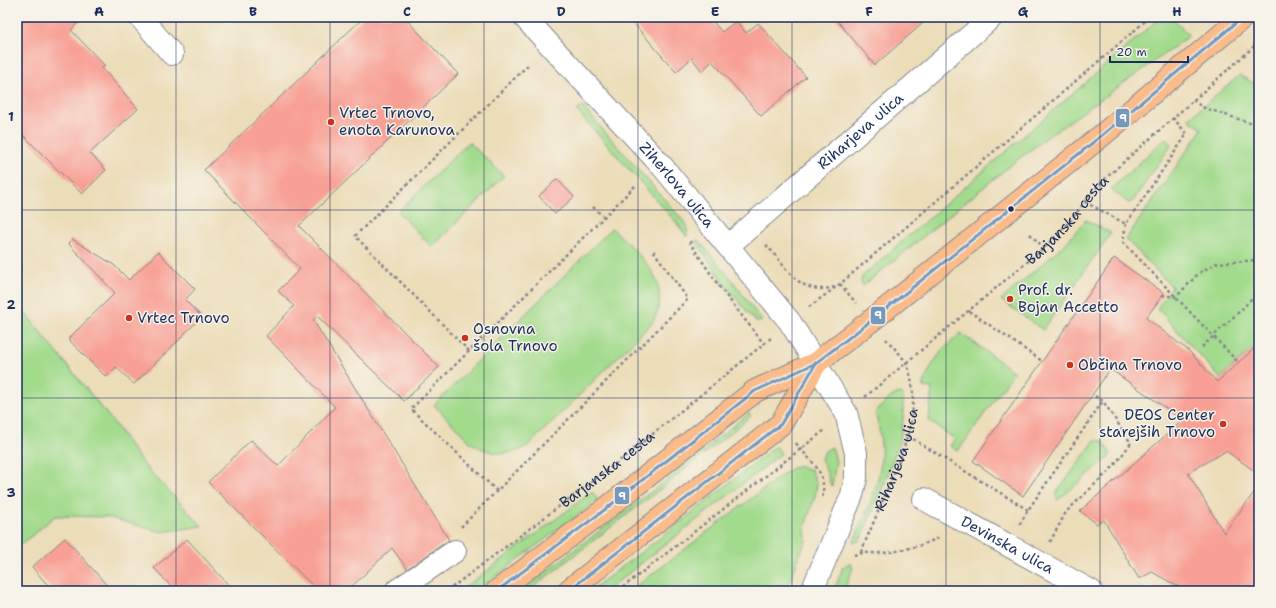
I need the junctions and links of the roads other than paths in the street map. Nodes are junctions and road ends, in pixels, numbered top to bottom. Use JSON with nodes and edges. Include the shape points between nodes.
{"nodes":[{"id":1,"x":140,"y":17,"type":"edge"},
{"id":2,"x":524,"y":17,"type":"edge"},
{"id":3,"x":992,"y":17,"type":"edge"},
{"id":4,"x":1243,"y":17,"type":"edge"},
{"id":5,"x":172,"y":54,"type":"dead end"},
{"id":6,"x":729,"y":245,"type":"junction"},
{"id":7,"x":816,"y":363,"type":"junction"},
{"id":8,"x":924,"y":499,"type":"dead end"},
{"id":9,"x":455,"y":551,"type":"road end"},
{"id":10,"x":396,"y":591,"type":"edge"},
{"id":11,"x":497,"y":591,"type":"edge"},
{"id":12,"x":568,"y":591,"type":"edge"},
{"id":13,"x":812,"y":591,"type":"edge"},
{"id":14,"x":1091,"y":591,"type":"edge"}],
"edges":[{"from":1,"to":5,"type":"street"},
{"from":2,"to":6,"type":"street","name":"Ziherlova ulica","via":[[662,166]]},
{"from":3,"to":6,"type":"street","name":"Riharjeva ulica"},
{"from":4,"to":7,"type":"main road","name":"Barjanska cesta","via":[[1101,136]]},
{"from":6,"to":7,"type":"street","name":"Ziherlova ulica","via":[[790,322]]},
{"from":7,"to":11,"type":"main road","name":"Barjanska cesta","via":[[754,391]]},
{"from":7,"to":12,"type":"main road","name":"Barjanska cesta","via":[[781,424]]},
{"from":7,"to":13,"type":"street","name":"Riharjeva ulica","via":[[846,413],[852,435],[856,478],[852,494]]},
{"from":8,"to":14,"type":"street","name":"Devinska ulica"},
{"from":9,"to":10,"type":"street"}]}
